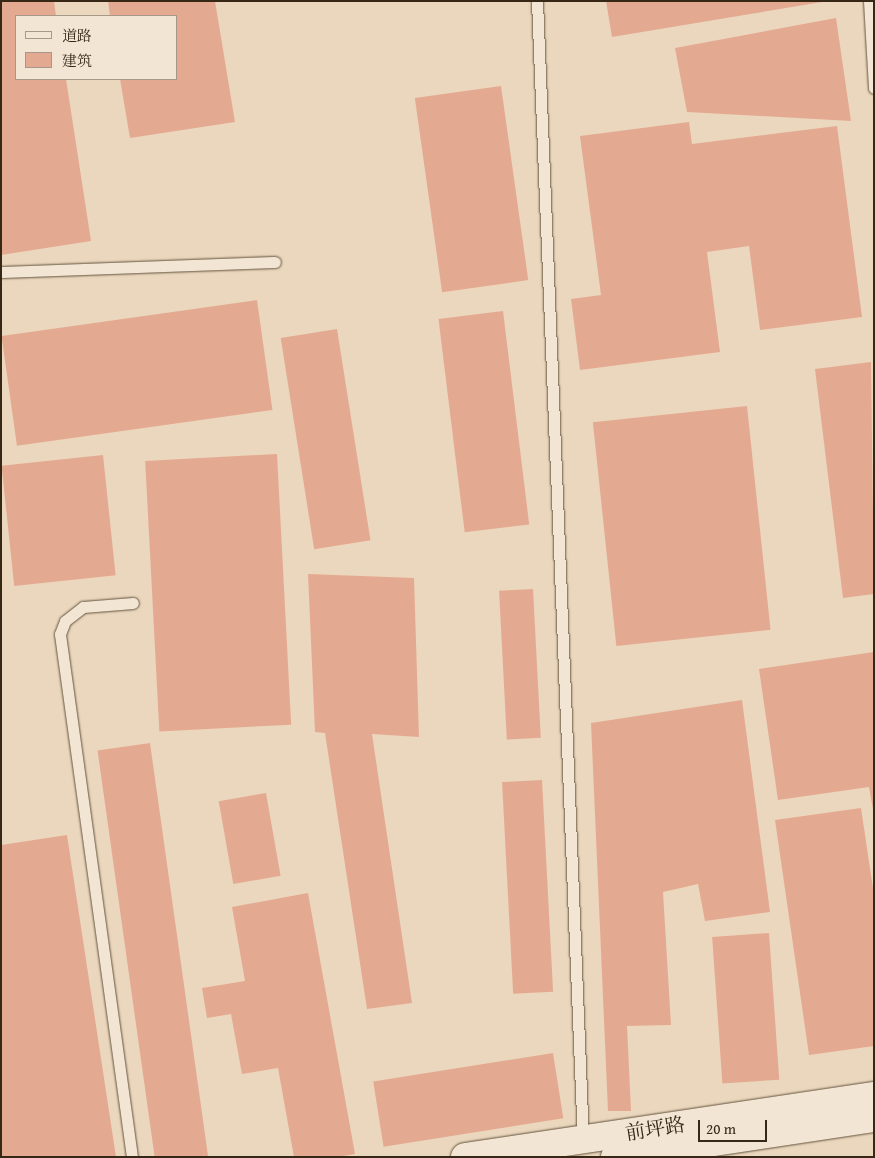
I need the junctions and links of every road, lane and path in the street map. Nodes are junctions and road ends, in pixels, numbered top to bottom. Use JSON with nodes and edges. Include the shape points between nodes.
{"nodes":[{"id":1,"x":537,"y":1,"type":"edge"},
{"id":2,"x":869,"y":1,"type":"edge"},
{"id":3,"x":874,"y":88,"type":"edge"},
{"id":4,"x":275,"y":262,"type":"dead end"},
{"id":5,"x":1,"y":272,"type":"edge"},
{"id":6,"x":133,"y":603,"type":"dead end"},
{"id":7,"x":874,"y":1096,"type":"edge"},
{"id":8,"x":874,"y":1118,"type":"edge"},
{"id":9,"x":583,"y":1139,"type":"junction"},
{"id":10,"x":132,"y":1157,"type":"edge"},
{"id":11,"x":465,"y":1157,"type":"edge"},
{"id":12,"x":615,"y":1157,"type":"edge"}],
"edges":[{"from":1,"to":9,"type":"lane"},
{"from":2,"to":3,"type":"lane"},
{"from":4,"to":5,"type":"lane"},
{"from":6,"to":10,"type":"lane","via":[[83,607],[65,621],[60,634]]},
{"from":7,"to":9,"type":"street","name":"前坪路"},
{"from":8,"to":12,"type":"street","name":"前坪路"},
{"from":9,"to":11,"type":"street","name":"前坪路"}]}
